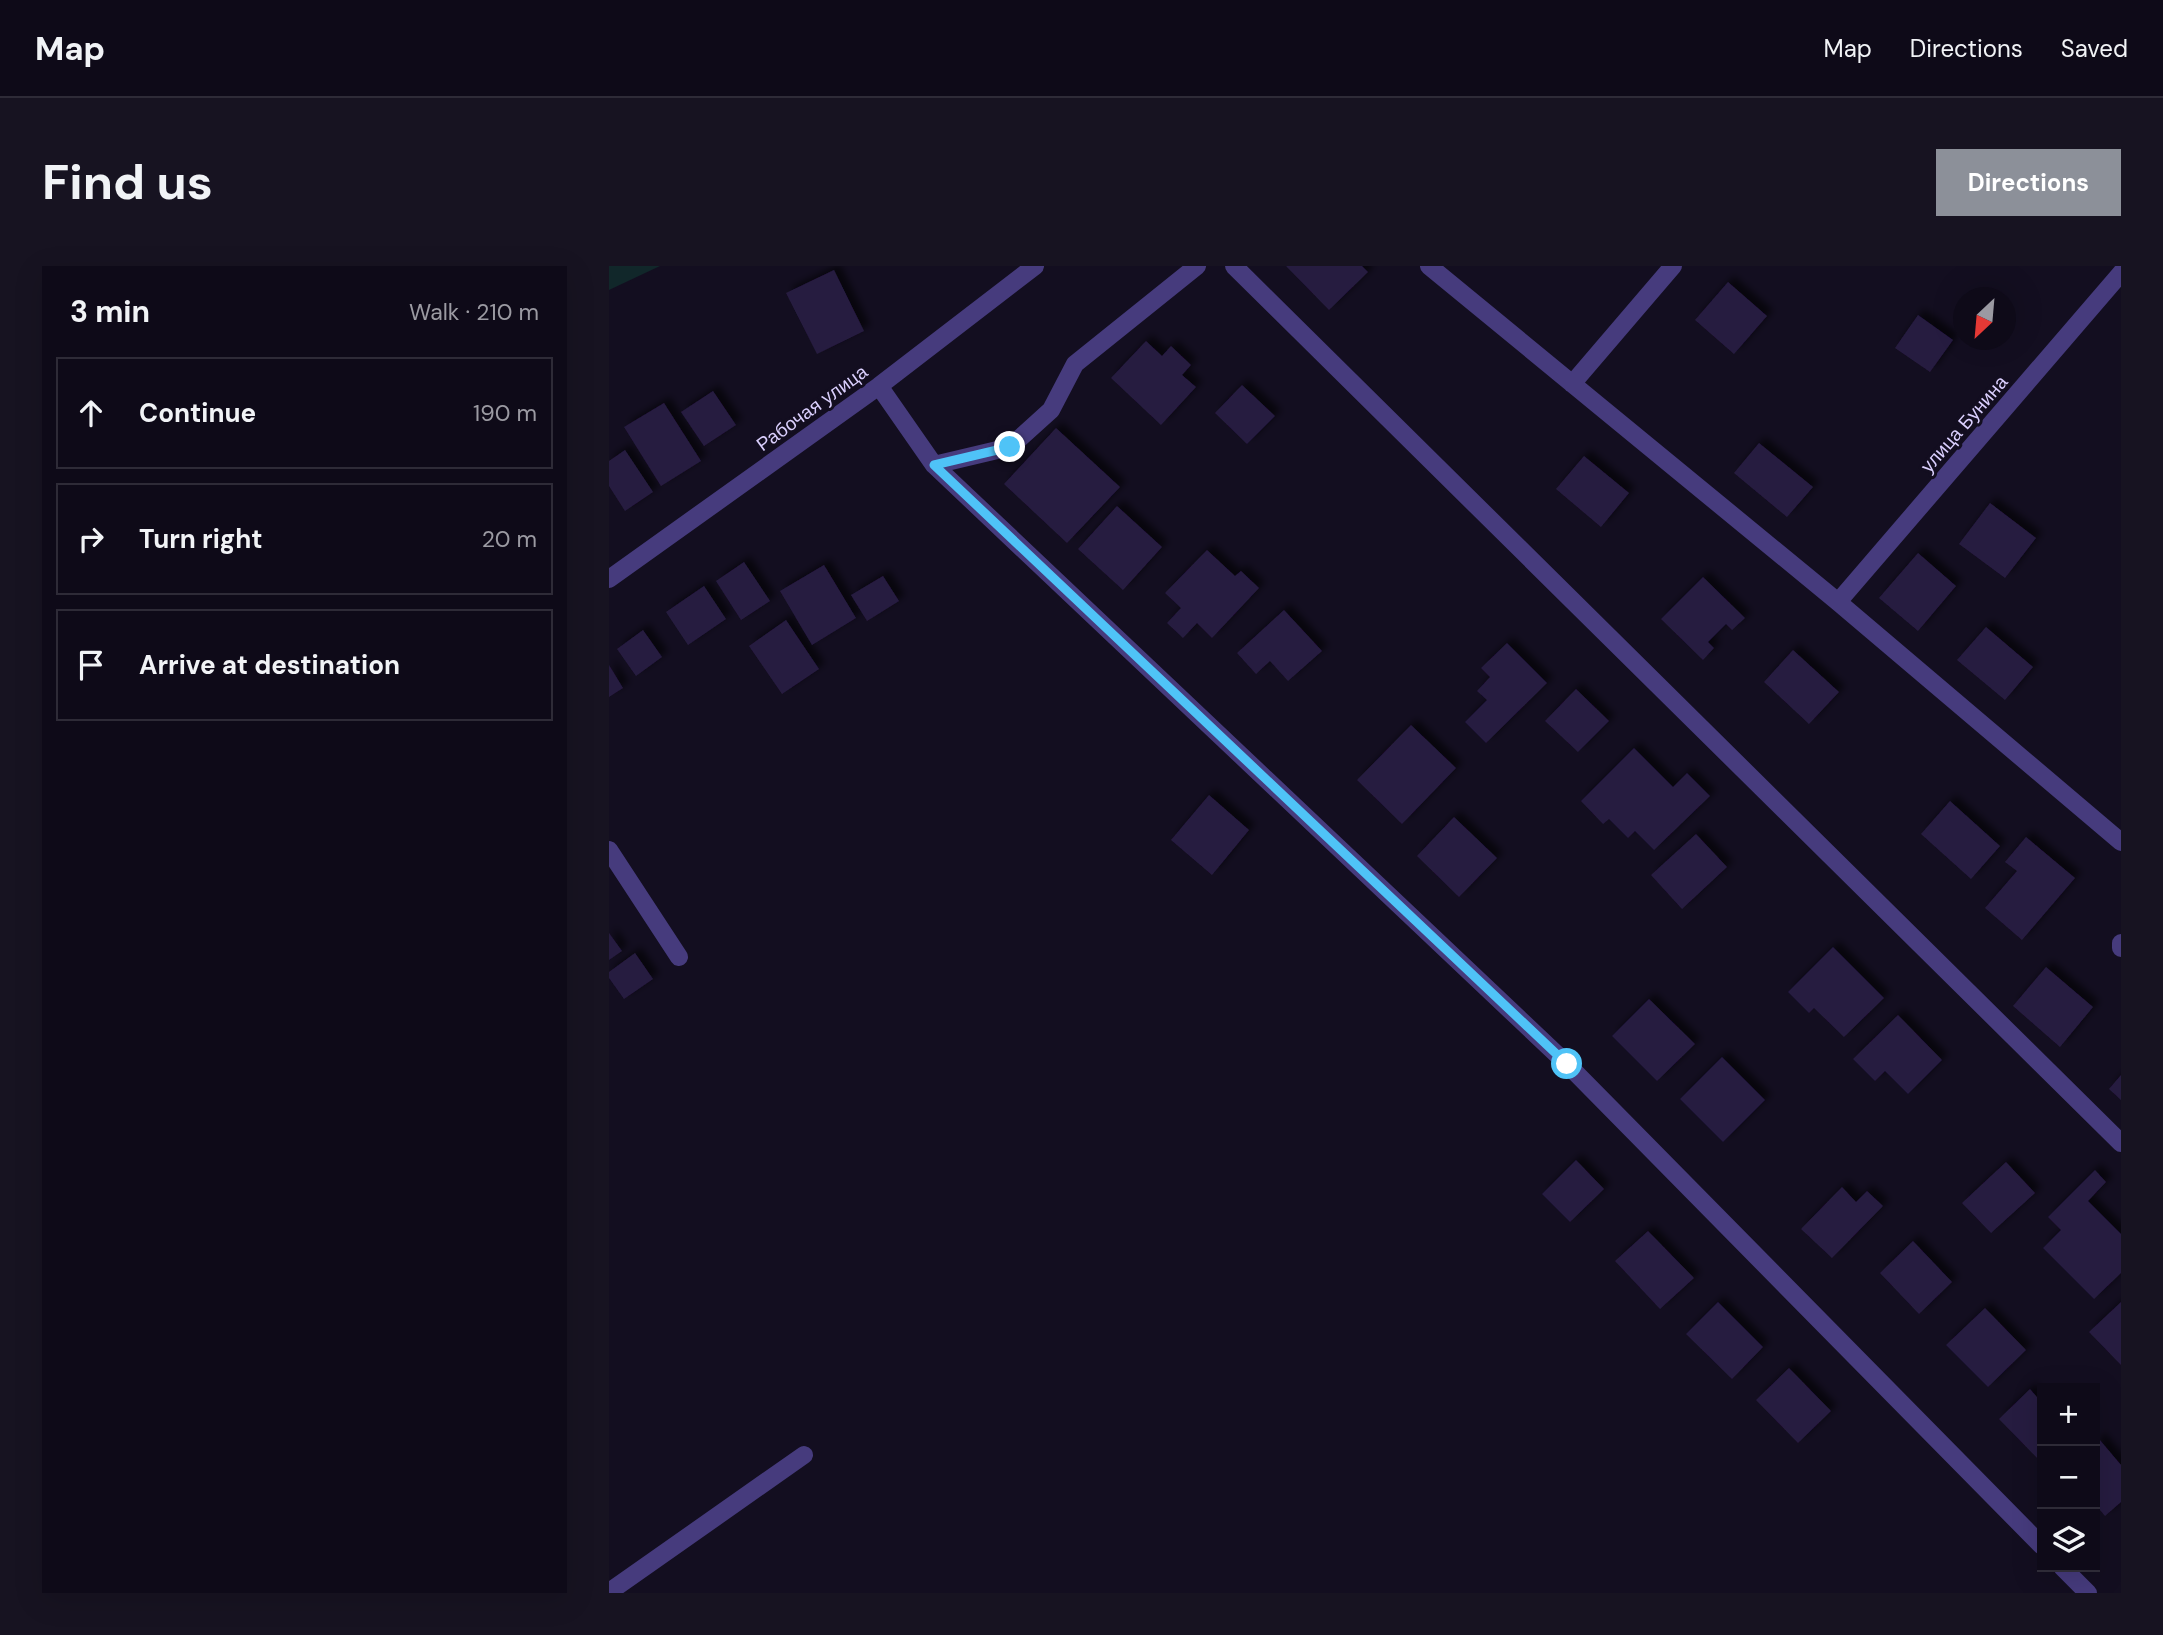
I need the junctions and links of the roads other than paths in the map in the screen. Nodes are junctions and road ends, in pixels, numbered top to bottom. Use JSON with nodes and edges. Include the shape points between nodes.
{"nodes":[{"id":1,"x":1035,"y":266,"type":"edge"},
{"id":2,"x":1197,"y":266,"type":"edge"},
{"id":3,"x":1234,"y":266,"type":"edge"},
{"id":4,"x":1429,"y":266,"type":"edge"},
{"id":5,"x":1673,"y":266,"type":"edge"},
{"id":6,"x":2121,"y":273,"type":"edge"},
{"id":7,"x":1572,"y":384,"type":"junction"},
{"id":8,"x":879,"y":386,"type":"junction"},
{"id":9,"x":934,"y":465,"type":"junction"},
{"id":10,"x":609,"y":579,"type":"edge"},
{"id":11,"x":1838,"y":602,"type":"junction"},
{"id":12,"x":2121,"y":842,"type":"edge"},
{"id":13,"x":609,"y":850,"type":"edge"},
{"id":14,"x":679,"y":957,"type":"dead end"},
{"id":15,"x":2121,"y":1143,"type":"edge"},
{"id":16,"x":804,"y":1455,"type":"dead end"},
{"id":17,"x":2037,"y":1541,"type":"edge"},
{"id":18,"x":2067,"y":1572,"type":"edge"},
{"id":19,"x":609,"y":1591,"type":"edge"},
{"id":20,"x":2088,"y":1593,"type":"edge"}],
"edges":[{"from":1,"to":8,"type":"street","name":"Рабочая улица"},
{"from":2,"to":9,"type":"street","via":[[1075,364],[1051,410],[1010,447]]},
{"from":3,"to":15,"type":"street"},
{"from":4,"to":7,"type":"street"},
{"from":5,"to":7,"type":"street"},
{"from":6,"to":11,"type":"street","name":"улица Бунина"},
{"from":7,"to":11,"type":"street"},
{"from":8,"to":9,"type":"street"},
{"from":8,"to":10,"type":"street","name":"Рабочая улица"},
{"from":9,"to":17,"type":"street","via":[[1567,1064]]},
{"from":11,"to":12,"type":"street"},
{"from":13,"to":14,"type":"street"},
{"from":16,"to":19,"type":"street"},
{"from":18,"to":20,"type":"street"}]}
